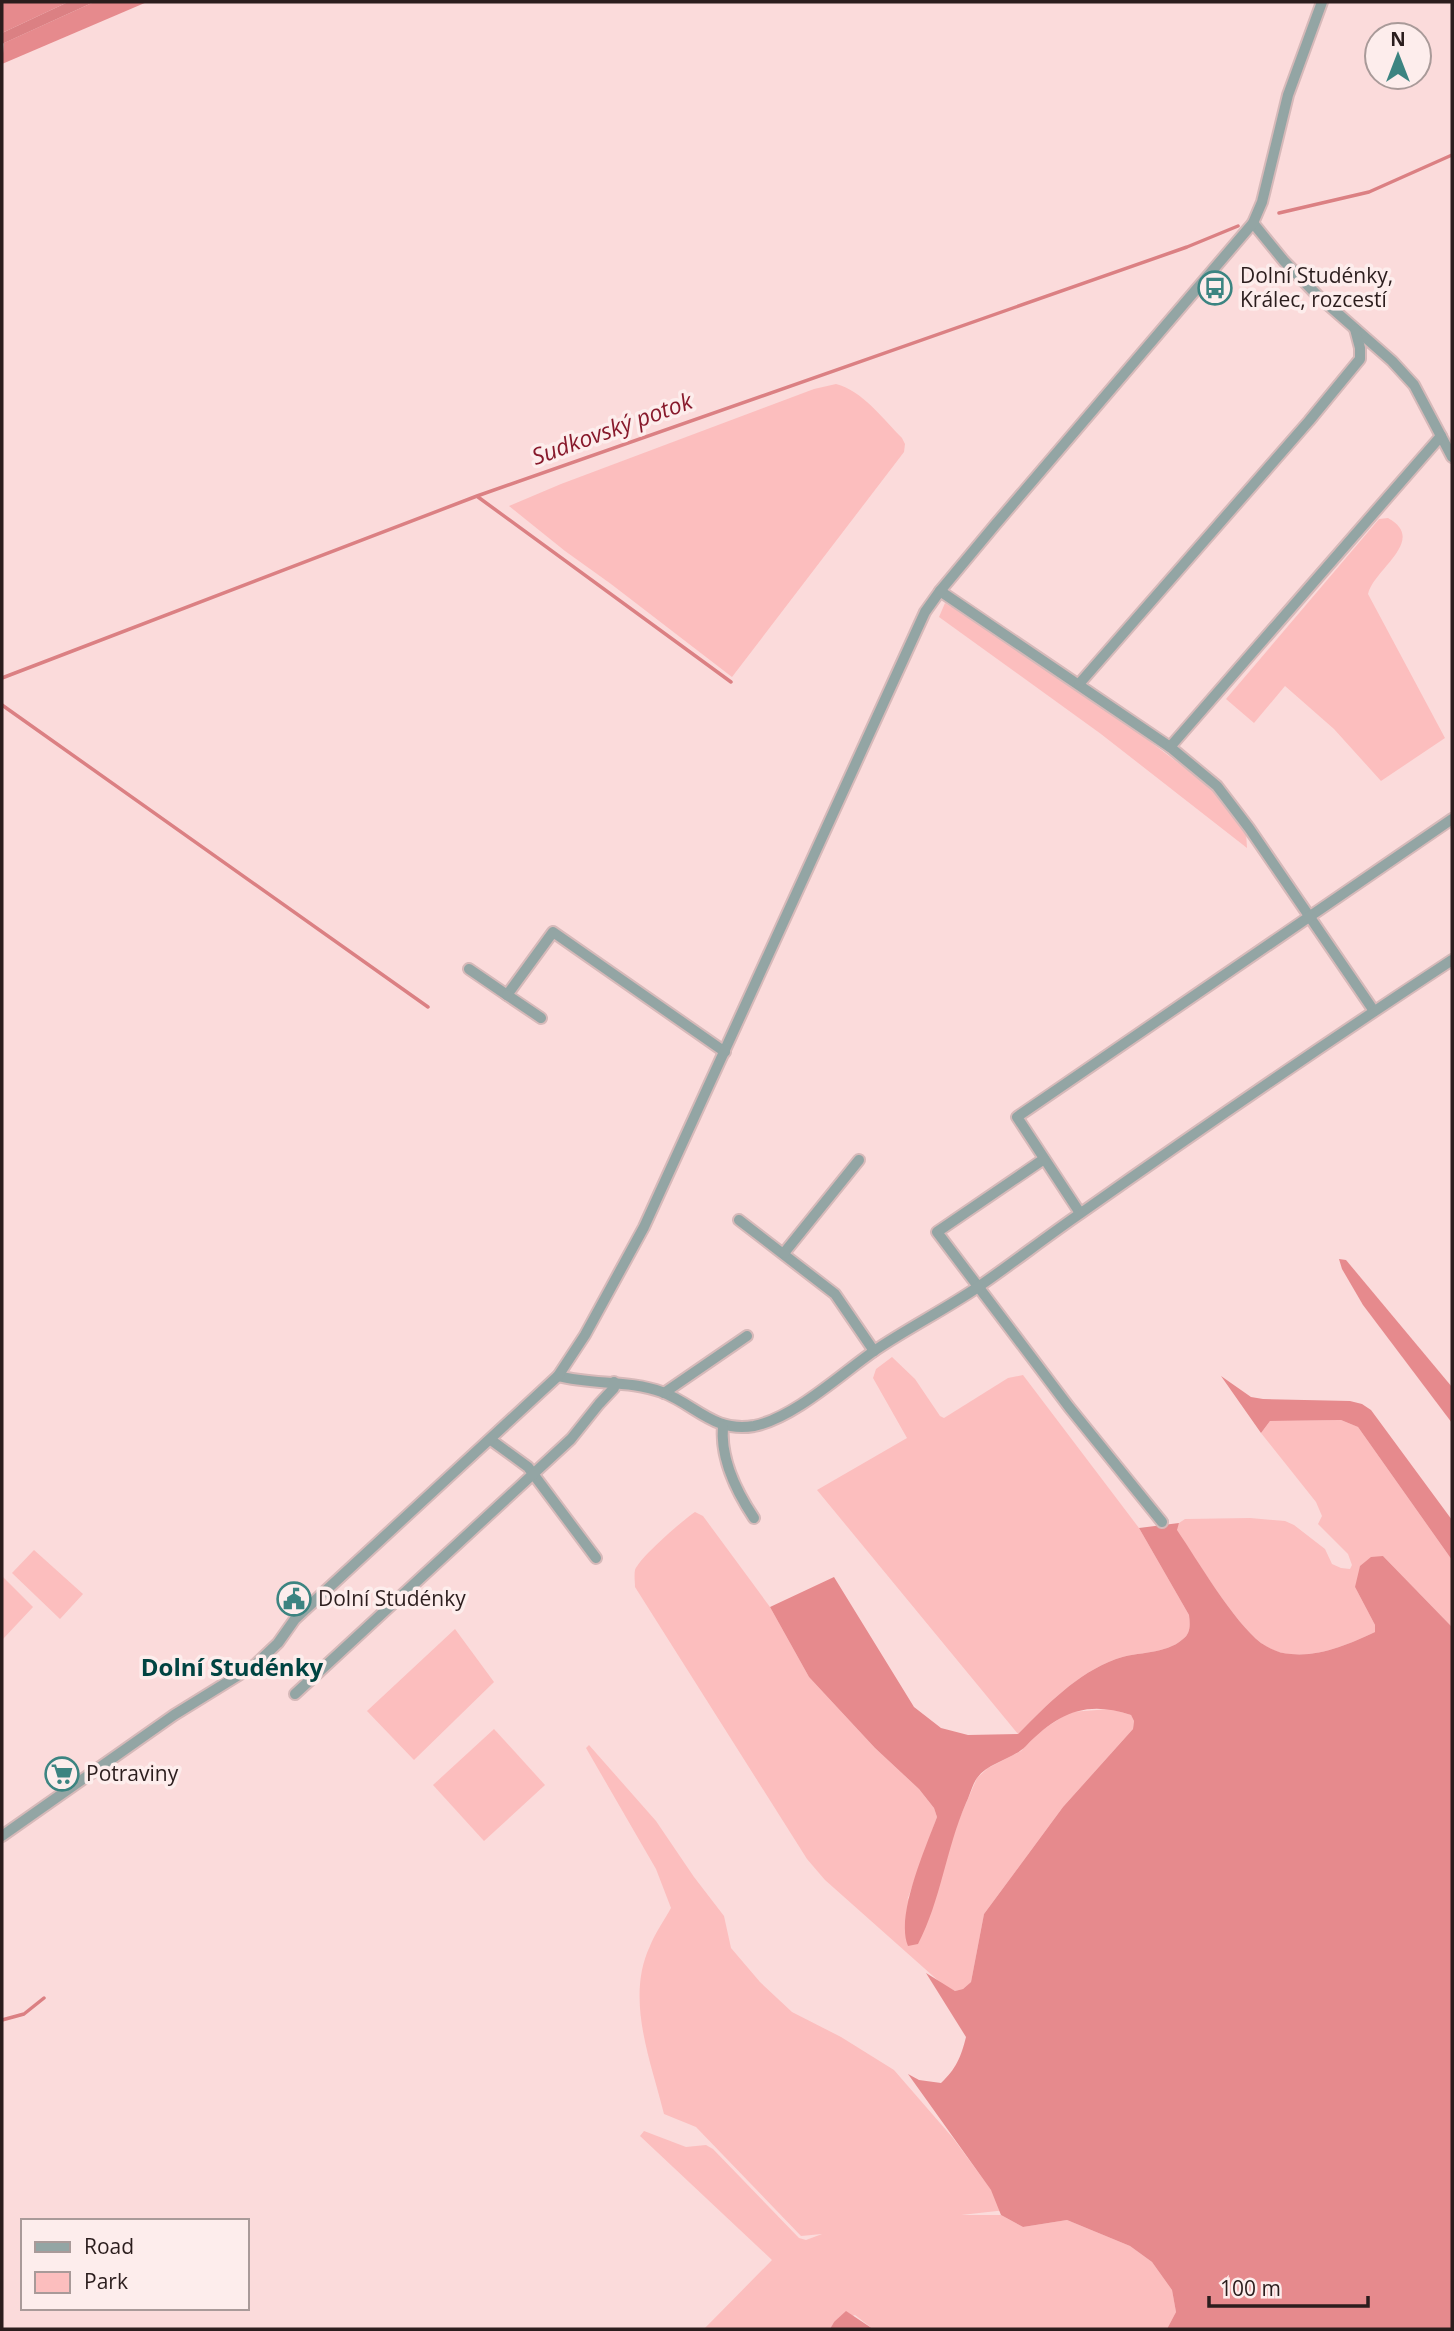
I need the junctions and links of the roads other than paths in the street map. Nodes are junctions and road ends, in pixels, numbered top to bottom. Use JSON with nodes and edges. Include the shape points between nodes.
{"nodes":[{"id":1,"x":1322,"y":2,"type":"edge"},
{"id":2,"x":1254,"y":223,"type":"junction"},
{"id":3,"x":1355,"y":329,"type":"junction"},
{"id":4,"x":1441,"y":436,"type":"junction"},
{"id":5,"x":1452,"y":457,"type":"edge"},
{"id":6,"x":940,"y":590,"type":"junction"},
{"id":7,"x":1079,"y":684,"type":"junction"},
{"id":8,"x":1170,"y":747,"type":"junction"},
{"id":9,"x":1452,"y":819,"type":"edge"},
{"id":10,"x":1309,"y":917,"type":"junction"},
{"id":11,"x":1452,"y":960,"type":"edge"},
{"id":12,"x":469,"y":969,"type":"dead end"},
{"id":13,"x":507,"y":995,"type":"junction"},
{"id":14,"x":1374,"y":1011,"type":"junction"},
{"id":15,"x":541,"y":1018,"type":"dead end"},
{"id":16,"x":725,"y":1052,"type":"junction"},
{"id":17,"x":1044,"y":1159,"type":"junction"},
{"id":18,"x":859,"y":1160,"type":"dead end"},
{"id":19,"x":1080,"y":1213,"type":"junction"},
{"id":20,"x":739,"y":1220,"type":"dead end"},
{"id":21,"x":784,"y":1253,"type":"junction"},
{"id":22,"x":976,"y":1288,"type":"junction"},
{"id":23,"x":747,"y":1336,"type":"dead end"},
{"id":24,"x":874,"y":1351,"type":"junction"},
{"id":25,"x":558,"y":1376,"type":"junction"},
{"id":26,"x":614,"y":1382,"type":"junction"},
{"id":27,"x":664,"y":1393,"type":"junction"},
{"id":28,"x":723,"y":1426,"type":"junction"},
{"id":29,"x":491,"y":1440,"type":"junction"},
{"id":30,"x":534,"y":1474,"type":"junction"},
{"id":31,"x":754,"y":1518,"type":"dead end"},
{"id":32,"x":1162,"y":1522,"type":"dead end"},
{"id":33,"x":596,"y":1558,"type":"dead end"},
{"id":34,"x":295,"y":1695,"type":"dead end"},
{"id":35,"x":2,"y":1836,"type":"edge"}],
"edges":[{"from":1,"to":2,"type":"street","via":[[1289,95]]},
{"from":2,"to":3,"type":"street","via":[[1284,261]]},
{"from":2,"to":6,"type":"street"},
{"from":3,"to":4,"type":"street","via":[[1413,385]]},
{"from":3,"to":7,"type":"street","via":[[1360,359]]},
{"from":4,"to":5,"type":"street"},
{"from":4,"to":8,"type":"street"},
{"from":6,"to":7,"type":"street"},
{"from":6,"to":16,"type":"street","via":[[925,612]]},
{"from":7,"to":8,"type":"street"},
{"from":8,"to":10,"type":"street","via":[[1217,786]]},
{"from":9,"to":10,"type":"street"},
{"from":10,"to":14,"type":"street"},
{"from":10,"to":17,"type":"street","via":[[1017,1117]]},
{"from":11,"to":14,"type":"street"},
{"from":12,"to":13,"type":"street"},
{"from":13,"to":15,"type":"street"},
{"from":13,"to":16,"type":"street","via":[[553,932]]},
{"from":14,"to":19,"type":"street"},
{"from":16,"to":25,"type":"street","via":[[644,1227]]},
{"from":17,"to":19,"type":"street"},
{"from":17,"to":22,"type":"street","via":[[937,1232]]},
{"from":18,"to":21,"type":"street"},
{"from":19,"to":22,"type":"street"},
{"from":20,"to":21,"type":"street"},
{"from":21,"to":24,"type":"street","via":[[835,1294]]},
{"from":22,"to":24,"type":"street"},
{"from":22,"to":32,"type":"street"},
{"from":23,"to":27,"type":"street"},
{"from":24,"to":28,"type":"street","via":[[824,1390],[770,1421]]},
{"from":25,"to":26,"type":"street"},
{"from":25,"to":29,"type":"street"},
{"from":26,"to":27,"type":"street"},
{"from":26,"to":30,"type":"street","via":[[612,1391],[571,1439]]},
{"from":27,"to":28,"type":"street"},
{"from":28,"to":31,"type":"street","via":[[727,1463],[738,1494]]},
{"from":29,"to":30,"type":"street"},
{"from":29,"to":35,"type":"street","via":[[295,1619],[255,1665],[174,1715]]},
{"from":30,"to":33,"type":"street"},
{"from":30,"to":34,"type":"street"}]}
